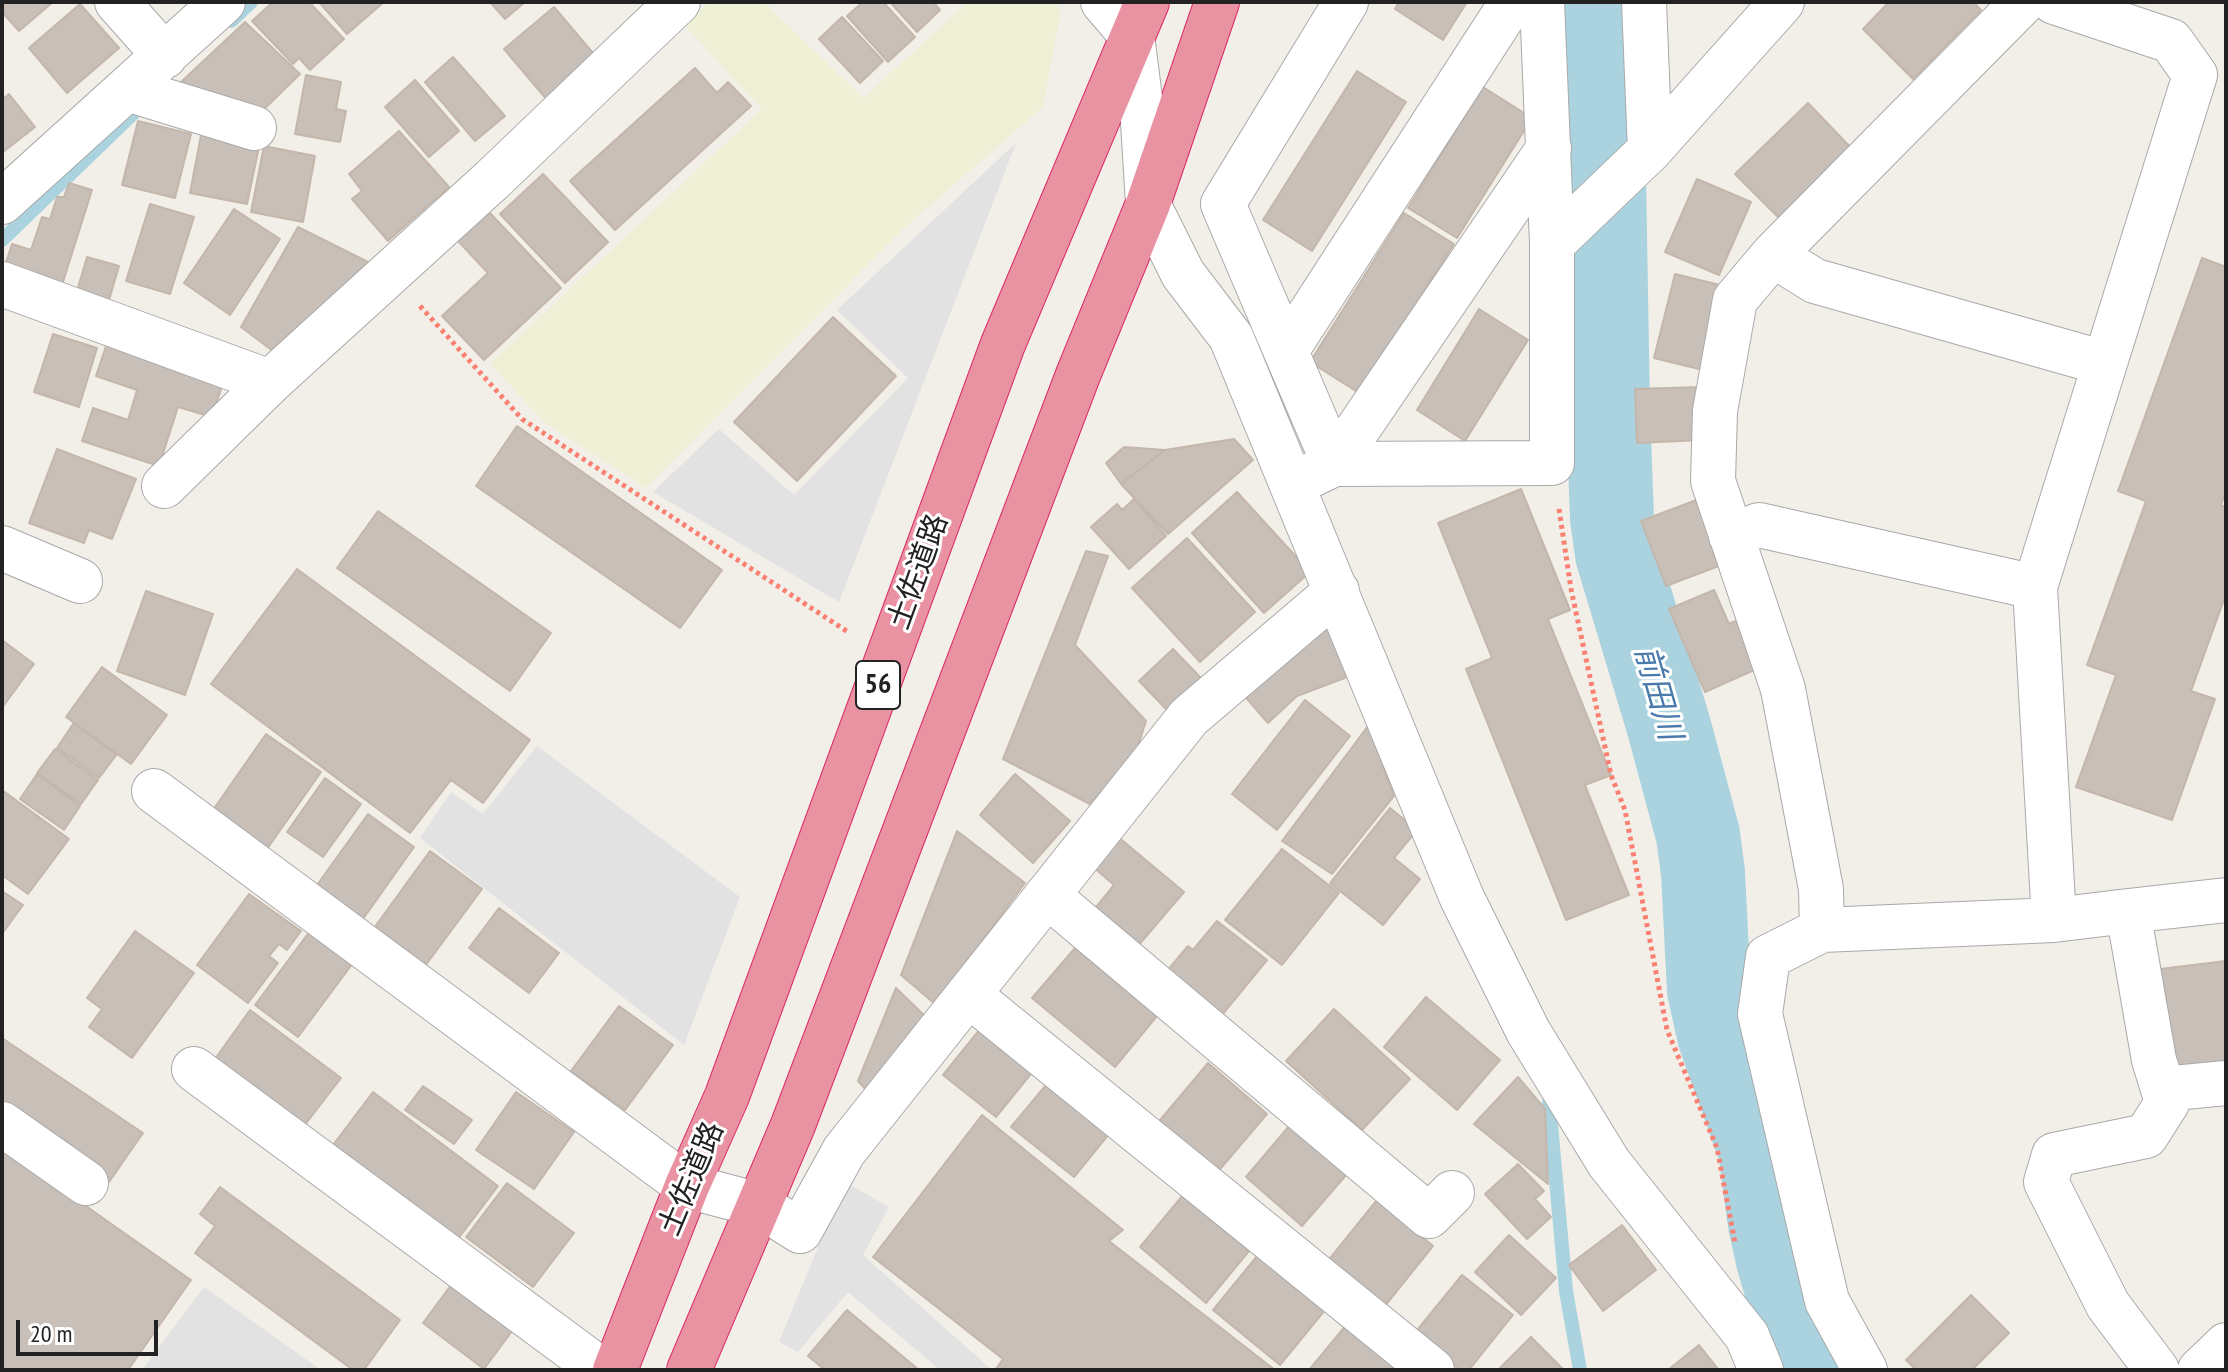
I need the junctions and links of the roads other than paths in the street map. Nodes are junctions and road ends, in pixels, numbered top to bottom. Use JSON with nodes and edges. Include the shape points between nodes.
{"nodes":[{"id":1,"x":117,"y":2,"type":"edge"},
{"id":2,"x":223,"y":2,"type":"edge"},
{"id":3,"x":678,"y":2,"type":"edge"},
{"id":4,"x":1103,"y":2,"type":"edge"},
{"id":5,"x":1217,"y":2,"type":"edge"},
{"id":6,"x":1346,"y":2,"type":"edge"},
{"id":7,"x":1512,"y":2,"type":"edge"},
{"id":8,"x":1542,"y":2,"type":"edge"},
{"id":9,"x":1644,"y":2,"type":"edge"},
{"id":10,"x":1782,"y":2,"type":"edge"},
{"id":11,"x":2023,"y":2,"type":"edge"},
{"id":12,"x":2054,"y":2,"type":"edge"},
{"id":13,"x":1140,"y":19,"type":"edge"},
{"id":14,"x":165,"y":56,"type":"junction"},
{"id":15,"x":140,"y":94,"type":"junction"},
{"id":16,"x":254,"y":128,"type":"dead end"},
{"id":17,"x":1549,"y":148,"type":"junction"},
{"id":18,"x":1638,"y":161,"type":"junction"},
{"id":19,"x":2,"y":202,"type":"edge"},
{"id":20,"x":1148,"y":204,"type":"junction"},
{"id":21,"x":1561,"y":235,"type":"junction"},
{"id":22,"x":1773,"y":255,"type":"junction"},
{"id":23,"x":2,"y":284,"type":"edge"},
{"id":24,"x":1286,"y":351,"type":"junction"},
{"id":25,"x":2104,"y":363,"type":"junction"},
{"id":26,"x":270,"y":382,"type":"junction"},
{"id":27,"x":1334,"y":464,"type":"junction"},
{"id":28,"x":1293,"y":484,"type":"junction"},
{"id":29,"x":164,"y":486,"type":"dead end"},
{"id":30,"x":1731,"y":536,"type":"junction"},
{"id":31,"x":2,"y":548,"type":"edge"},
{"id":32,"x":80,"y":581,"type":"dead end"},
{"id":33,"x":2035,"y":587,"type":"junction"},
{"id":34,"x":1337,"y":591,"type":"junction"},
{"id":35,"x":154,"y":791,"type":"dead end"},
{"id":36,"x":1047,"y":895,"type":"junction"},
{"id":37,"x":2226,"y":900,"type":"edge"},
{"id":38,"x":2128,"y":911,"type":"junction"},
{"id":39,"x":2054,"y":920,"type":"junction"},
{"id":40,"x":1822,"y":930,"type":"junction"},
{"id":41,"x":969,"y":995,"type":"junction"},
{"id":42,"x":194,"y":1069,"type":"dead end"},
{"id":43,"x":2226,"y":1083,"type":"edge"},
{"id":44,"x":2163,"y":1089,"type":"junction"},
{"id":45,"x":2,"y":1124,"type":"edge"},
{"id":46,"x":86,"y":1183,"type":"dead end"},
{"id":47,"x":687,"y":1186,"type":"junction"},
{"id":48,"x":1452,"y":1193,"type":"dead end"},
{"id":49,"x":759,"y":1205,"type":"junction"},
{"id":50,"x":2226,"y":1345,"type":"edge"},
{"id":51,"x":601,"y":1370,"type":"edge"},
{"id":52,"x":615,"y":1370,"type":"edge"},
{"id":53,"x":689,"y":1370,"type":"edge"},
{"id":54,"x":1432,"y":1370,"type":"edge"},
{"id":55,"x":1761,"y":1370,"type":"edge"},
{"id":56,"x":1865,"y":1370,"type":"edge"},
{"id":57,"x":2157,"y":1370,"type":"edge"},
{"id":58,"x":2200,"y":1370,"type":"edge"}],
"edges":[{"from":1,"to":14,"type":"street"},
{"from":2,"to":14,"type":"street"},
{"from":3,"to":26,"type":"street"},
{"from":4,"to":13,"type":"street"},
{"from":5,"to":20,"type":"highway"},
{"from":6,"to":24,"type":"street","via":[[1223,204]]},
{"from":7,"to":24,"type":"street"},
{"from":8,"to":17,"type":"street"},
{"from":9,"to":18,"type":"street"},
{"from":10,"to":18,"type":"street"},
{"from":11,"to":22,"type":"street"},
{"from":12,"to":25,"type":"street","via":[[2171,41],[2195,75]]},
{"from":13,"to":20,"type":"street"},
{"from":13,"to":47,"type":"highway","name":"土佐道路","number":"56","via":[[1003,344],[727,1096]]},
{"from":14,"to":15,"type":"street"},
{"from":15,"to":16,"type":"street"},
{"from":15,"to":19,"type":"street"},
{"from":17,"to":21,"type":"street"},
{"from":17,"to":27,"type":"street"},
{"from":18,"to":21,"type":"street"},
{"from":20,"to":28,"type":"street","via":[[1183,274],[1231,337]]},
{"from":20,"to":49,"type":"highway"},
{"from":21,"to":27,"type":"street","via":[[1552,463]]},
{"from":22,"to":25,"type":"street","via":[[1815,281]]},
{"from":22,"to":30,"type":"street","via":[[1735,300],[1715,411],[1713,481]]},
{"from":23,"to":26,"type":"street"},
{"from":24,"to":27,"type":"street"},
{"from":25,"to":33,"type":"street"},
{"from":26,"to":29,"type":"street"},
{"from":27,"to":28,"type":"street"},
{"from":28,"to":34,"type":"street"},
{"from":30,"to":33,"type":"street","via":[[1759,525]]},
{"from":30,"to":40,"type":"street","via":[[1783,689],[1821,889]]},
{"from":31,"to":32,"type":"street"},
{"from":33,"to":39,"type":"street"},
{"from":34,"to":36,"type":"street","via":[[1189,717]]},
{"from":34,"to":55,"type":"street","via":[[1462,898],[1528,1031],[1609,1163],[1747,1336]]},
{"from":35,"to":47,"type":"street"},
{"from":36,"to":41,"type":"street"},
{"from":36,"to":48,"type":"street","via":[[1429,1216]]},
{"from":37,"to":38,"type":"street"},
{"from":38,"to":39,"type":"street"},
{"from":38,"to":44,"type":"street"},
{"from":39,"to":40,"type":"street"},
{"from":40,"to":56,"type":"street","via":[[1768,957],[1760,1014],[1827,1301]]},
{"from":41,"to":49,"type":"street","via":[[844,1151],[800,1231]]},
{"from":41,"to":54,"type":"street"},
{"from":42,"to":51,"type":"street"},
{"from":43,"to":44,"type":"street"},
{"from":44,"to":57,"type":"street","via":[[2167,1103],[2146,1136],[2054,1155],[2046,1182],[2108,1305]]},
{"from":45,"to":46,"type":"street"},
{"from":47,"to":49,"type":"street"},
{"from":47,"to":52,"type":"highway","name":"土佐道路","number":"56"},
{"from":49,"to":53,"type":"highway"},
{"from":50,"to":58,"type":"street"}]}
